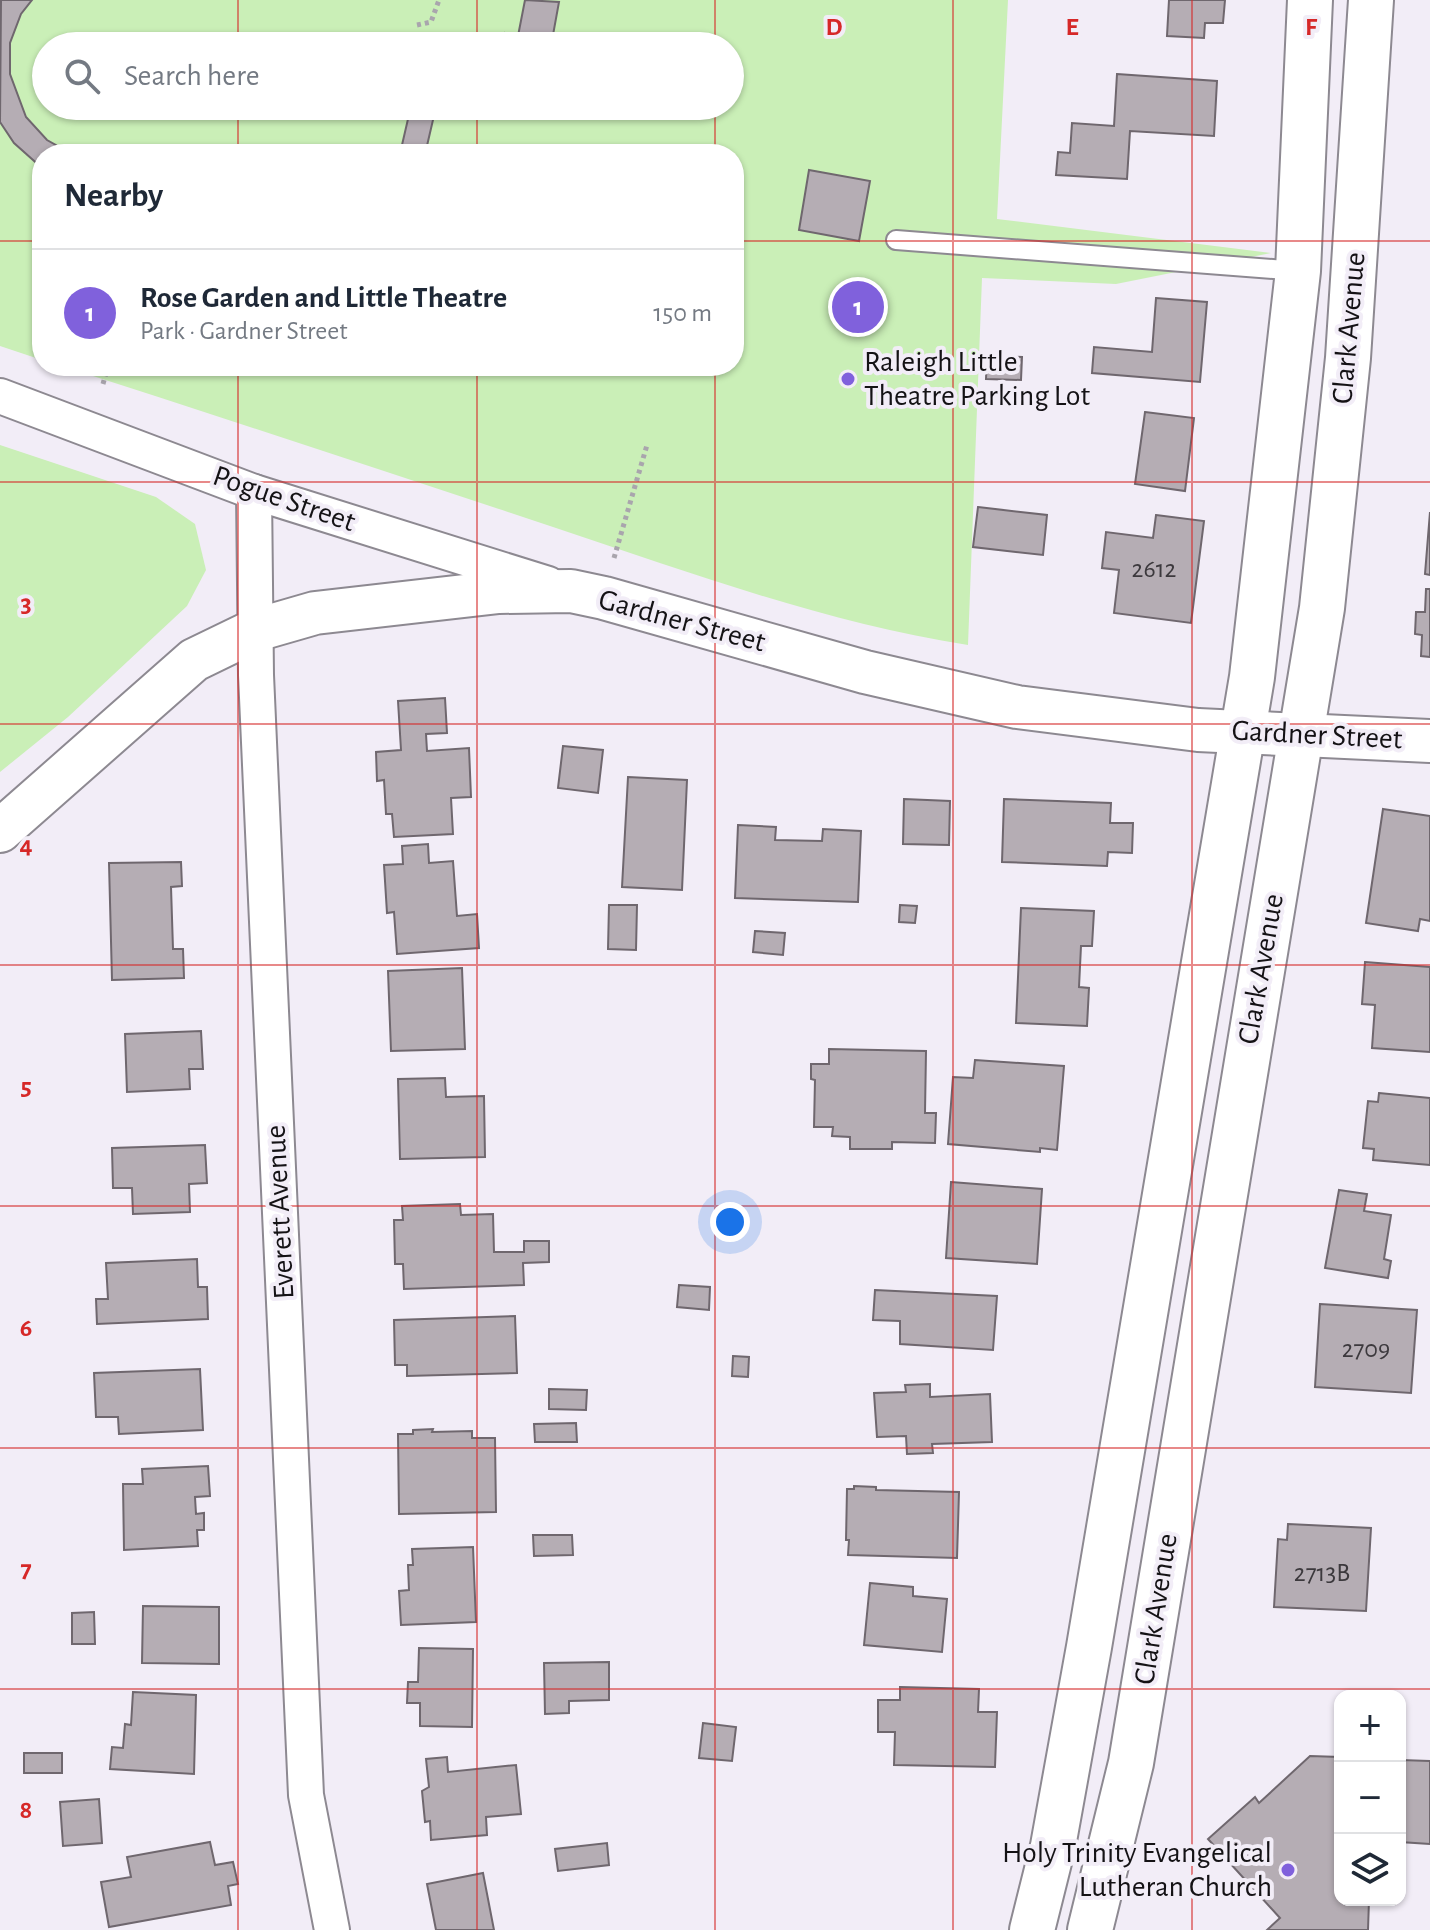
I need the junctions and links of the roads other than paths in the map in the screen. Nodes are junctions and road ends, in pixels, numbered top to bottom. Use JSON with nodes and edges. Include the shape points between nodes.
{"nodes":[{"id":1,"x":1310,"y":0,"type":"edge"},
{"id":2,"x":1371,"y":0,"type":"edge"},
{"id":3,"x":896,"y":240,"type":"dead end"},
{"id":4,"x":1298,"y":271,"type":"junction"},
{"id":5,"x":0,"y":396,"type":"edge"},
{"id":6,"x":254,"y":492,"type":"junction"},
{"id":7,"x":571,"y":591,"type":"junction"},
{"id":8,"x":256,"y":630,"type":"junction"},
{"id":9,"x":1243,"y":732,"type":"junction"},
{"id":10,"x":1300,"y":735,"type":"junction"},
{"id":11,"x":1430,"y":741,"type":"edge"},
{"id":12,"x":0,"y":831,"type":"edge"},
{"id":13,"x":332,"y":1930,"type":"edge"},
{"id":14,"x":1032,"y":1930,"type":"edge"},
{"id":15,"x":1090,"y":1930,"type":"edge"}],
"edges":[{"from":1,"to":4,"type":"main road","name":"Clark Avenue"},
{"from":2,"to":10,"type":"main road","name":"Clark Avenue","via":[[1348,358],[1322,608]]},
{"from":3,"to":4,"type":"lane"},
{"from":4,"to":9,"type":"main road","name":"Clark Avenue"},
{"from":5,"to":6,"type":"street","name":"Pogue Street"},
{"from":6,"to":7,"type":"street","name":"Pogue Street"},
{"from":6,"to":8,"type":"street","name":"Everett Avenue"},
{"from":7,"to":8,"type":"street","name":"Gardner Street","via":[[499,592],[315,613]]},
{"from":7,"to":9,"type":"street","name":"Gardner Street","via":[[865,672],[1017,707]]},
{"from":8,"to":12,"type":"street","name":"Gardner Street","via":[[194,660]]},
{"from":8,"to":13,"type":"street","name":"Everett Avenue","via":[[306,1795]]},
{"from":9,"to":10,"type":"street","name":"Gardner Street"},
{"from":9,"to":14,"type":"main road","name":"Clark Avenue","via":[[1092,1632],[1053,1846]]},
{"from":10,"to":11,"type":"street","name":"Gardner Street"},
{"from":10,"to":15,"type":"main road","name":"Clark Avenue","via":[[1131,1763]]}]}
